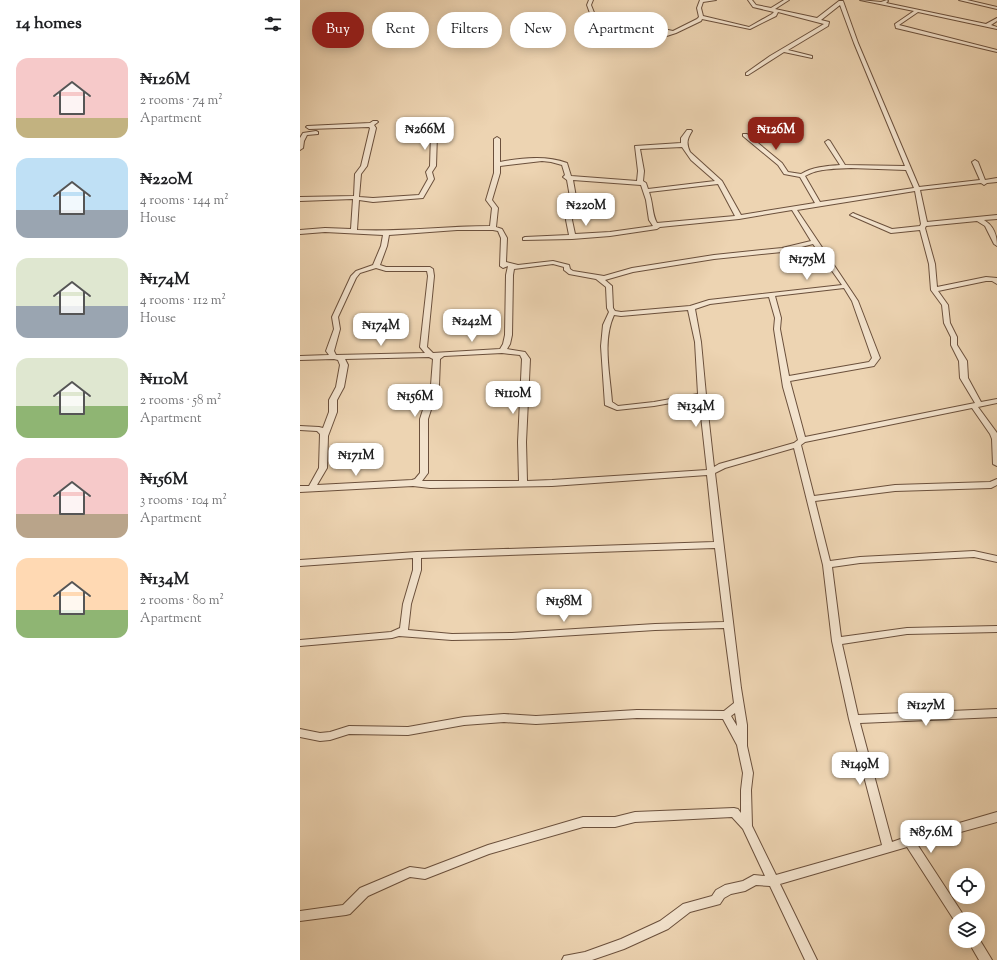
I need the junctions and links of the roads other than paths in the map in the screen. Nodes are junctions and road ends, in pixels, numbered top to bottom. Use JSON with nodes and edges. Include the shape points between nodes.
{"nodes":[{"id":1,"x":591,"y":0,"type":"edge"},
{"id":2,"x":714,"y":0,"type":"edge"},
{"id":3,"x":750,"y":0,"type":"edge"},
{"id":4,"x":787,"y":0,"type":"edge"},
{"id":5,"x":862,"y":0,"type":"edge"},
{"id":6,"x":888,"y":0,"type":"edge"},
{"id":7,"x":961,"y":0,"type":"edge"},
{"id":8,"x":841,"y":1,"type":"edge"},
{"id":9,"x":882,"y":3,"type":"junction"},
{"id":10,"x":997,"y":8,"type":"edge"},
{"id":11,"x":774,"y":11,"type":"junction"},
{"id":12,"x":917,"y":11,"type":"junction"},
{"id":13,"x":592,"y":12,"type":"edge"},
{"id":14,"x":701,"y":17,"type":"junction"},
{"id":15,"x":997,"y":19,"type":"edge"},
{"id":16,"x":818,"y":20,"type":"junction"},
{"id":17,"x":987,"y":26,"type":"junction"},
{"id":18,"x":997,"y":28,"type":"edge"},
{"id":19,"x":668,"y":31,"type":"edge"},
{"id":20,"x":674,"y":32,"type":"junction"},
{"id":21,"x":668,"y":34,"type":"edge"},
{"id":22,"x":784,"y":50,"type":"junction"},
{"id":23,"x":997,"y":51,"type":"edge"},
{"id":24,"x":810,"y":57,"type":"dead end"},
{"id":25,"x":748,"y":74,"type":"dead end"},
{"id":26,"x":449,"y":123,"type":"dead end"},
{"id":27,"x":307,"y":129,"type":"junction"},
{"id":28,"x":689,"y":131,"type":"dead end"},
{"id":29,"x":316,"y":133,"type":"dead end"},
{"id":30,"x":745,"y":135,"type":"dead end"},
{"id":31,"x":497,"y":139,"type":"dead end"},
{"id":32,"x":828,"y":142,"type":"dead end"},
{"id":33,"x":684,"y":145,"type":"junction"},
{"id":34,"x":300,"y":148,"type":"edge"},
{"id":35,"x":975,"y":162,"type":"dead end"},
{"id":36,"x":498,"y":164,"type":"junction"},
{"id":37,"x":843,"y":166,"type":"junction"},
{"id":38,"x":907,"y":168,"type":"junction"},
{"id":39,"x":802,"y":176,"type":"junction"},
{"id":40,"x":570,"y":179,"type":"junction"},
{"id":41,"x":997,"y":180,"type":"edge"},
{"id":42,"x":640,"y":182,"type":"junction"},
{"id":43,"x":720,"y":182,"type":"junction"},
{"id":44,"x":984,"y":183,"type":"junction"},
{"id":45,"x":917,"y":189,"type":"junction"},
{"id":46,"x":647,"y":191,"type":"junction"},
{"id":47,"x":357,"y":198,"type":"junction"},
{"id":48,"x":300,"y":199,"type":"edge"},
{"id":49,"x":818,"y":204,"type":"junction"},
{"id":50,"x":793,"y":208,"type":"junction"},
{"id":51,"x":853,"y":215,"type":"dead end"},
{"id":52,"x":739,"y":217,"type":"junction"},
{"id":53,"x":997,"y":217,"type":"edge"},
{"id":54,"x":980,"y":220,"type":"junction"},
{"id":55,"x":655,"y":224,"type":"junction"},
{"id":56,"x":923,"y":226,"type":"junction"},
{"id":57,"x":494,"y":228,"type":"junction"},
{"id":58,"x":354,"y":231,"type":"junction"},
{"id":59,"x":300,"y":232,"type":"edge"},
{"id":60,"x":386,"y":233,"type":"junction"},
{"id":61,"x":572,"y":237,"type":"junction"},
{"id":62,"x":525,"y":239,"type":"dead end"},
{"id":63,"x":815,"y":242,"type":"junction"},
{"id":64,"x":997,"y":244,"type":"edge"},
{"id":65,"x":376,"y":266,"type":"junction"},
{"id":66,"x":520,"y":268,"type":"junction"},
{"id":67,"x":598,"y":277,"type":"junction"},
{"id":68,"x":997,"y":282,"type":"edge"},
{"id":69,"x":846,"y":286,"type":"junction"},
{"id":70,"x":934,"y":290,"type":"junction"},
{"id":71,"x":770,"y":294,"type":"junction"},
{"id":72,"x":691,"y":308,"type":"junction"},
{"id":73,"x":612,"y":312,"type":"junction"},
{"id":74,"x":502,"y":351,"type":"junction"},
{"id":75,"x":333,"y":357,"type":"junction"},
{"id":76,"x":433,"y":357,"type":"junction"},
{"id":77,"x":300,"y":358,"type":"edge"},
{"id":78,"x":786,"y":379,"type":"junction"},
{"id":79,"x":702,"y":395,"type":"junction"},
{"id":80,"x":997,"y":401,"type":"edge"},
{"id":81,"x":976,"y":405,"type":"junction"},
{"id":82,"x":300,"y":428,"type":"edge"},
{"id":83,"x":325,"y":434,"type":"junction"},
{"id":84,"x":800,"y":442,"type":"junction"},
{"id":85,"x":997,"y":464,"type":"edge"},
{"id":86,"x":711,"y":472,"type":"junction"},
{"id":87,"x":997,"y":482,"type":"edge"},
{"id":88,"x":413,"y":483,"type":"junction"},
{"id":89,"x":523,"y":483,"type":"junction"},
{"id":90,"x":312,"y":488,"type":"junction"},
{"id":91,"x":300,"y":489,"type":"edge"},
{"id":92,"x":810,"y":499,"type":"junction"},
{"id":93,"x":720,"y":545,"type":"junction"},
{"id":94,"x":417,"y":555,"type":"junction"},
{"id":95,"x":997,"y":559,"type":"edge"},
{"id":96,"x":300,"y":563,"type":"edge"},
{"id":97,"x":827,"y":565,"type":"junction"},
{"id":98,"x":728,"y":625,"type":"junction"},
{"id":99,"x":997,"y":629,"type":"edge"},
{"id":100,"x":400,"y":633,"type":"junction"},
{"id":101,"x":837,"y":641,"type":"junction"},
{"id":102,"x":300,"y":643,"type":"edge"},
{"id":103,"x":740,"y":710,"type":"junction"},
{"id":104,"x":997,"y":713,"type":"edge"},
{"id":105,"x":726,"y":716,"type":"junction"},
{"id":106,"x":854,"y":719,"type":"junction"},
{"id":107,"x":300,"y":733,"type":"edge"},
{"id":108,"x":742,"y":746,"type":"junction"},
{"id":109,"x":997,"y":817,"type":"edge"},
{"id":110,"x":747,"y":826,"type":"junction"},
{"id":111,"x":909,"y":841,"type":"junction"},
{"id":112,"x":888,"y":847,"type":"junction"},
{"id":113,"x":773,"y":881,"type":"junction"},
{"id":114,"x":955,"y":912,"type":"edge"},
{"id":115,"x":300,"y":916,"type":"edge"},
{"id":116,"x":978,"y":948,"type":"edge"},
{"id":117,"x":568,"y":960,"type":"edge"},
{"id":118,"x":812,"y":960,"type":"edge"},
{"id":119,"x":986,"y":960,"type":"edge"}],
"edges":[{"from":1,"to":13,"type":"street"},
{"from":2,"to":14,"type":"street","via":[[701,1]]},
{"from":3,"to":11,"type":"street","via":[[755,6]]},
{"from":4,"to":11,"type":"street"},
{"from":5,"to":9,"type":"street"},
{"from":6,"to":9,"type":"street"},
{"from":7,"to":10,"type":"street"},
{"from":8,"to":16,"type":"street"},
{"from":8,"to":38,"type":"street"},
{"from":9,"to":12,"type":"street"},
{"from":11,"to":14,"type":"street","via":[[774,15],[750,28]]},
{"from":11,"to":16,"type":"street"},
{"from":12,"to":17,"type":"street"},
{"from":12,"to":23,"type":"street","via":[[897,26]]},
{"from":14,"to":20,"type":"street"},
{"from":15,"to":17,"type":"street"},
{"from":16,"to":22,"type":"street","via":[[827,22]]},
{"from":17,"to":18,"type":"street"},
{"from":19,"to":20,"type":"street"},
{"from":20,"to":21,"type":"street"},
{"from":22,"to":24,"type":"street"},
{"from":22,"to":25,"type":"street"},
{"from":26,"to":47,"type":"street","via":[[434,133],[433,166],[429,172],[431,179],[421,197],[369,200]]},
{"from":27,"to":29,"type":"street"},
{"from":27,"to":34,"type":"street"},
{"from":27,"to":47,"type":"street","via":[[373,124],[369,152],[358,174]]},
{"from":28,"to":33,"type":"street"},
{"from":30,"to":39,"type":"street","via":[[780,164],[786,173]]},
{"from":31,"to":36,"type":"street"},
{"from":32,"to":37,"type":"street"},
{"from":33,"to":42,"type":"street","via":[[637,147]]},
{"from":33,"to":43,"type":"street","via":[[696,163],[707,169]]},
{"from":35,"to":44,"type":"street"},
{"from":36,"to":40,"type":"street","via":[[532,160],[561,162],[566,165],[566,177]]},
{"from":36,"to":57,"type":"street","via":[[496,181],[489,198],[495,208]]},
{"from":37,"to":38,"type":"street"},
{"from":37,"to":39,"type":"street","via":[[808,171]]},
{"from":38,"to":45,"type":"street"},
{"from":39,"to":49,"type":"street"},
{"from":40,"to":42,"type":"street"},
{"from":40,"to":61,"type":"street","via":[[573,197],[569,220]]},
{"from":41,"to":44,"type":"street"},
{"from":42,"to":46,"type":"street","via":[[644,183]]},
{"from":43,"to":46,"type":"street"},
{"from":43,"to":52,"type":"street"},
{"from":44,"to":45,"type":"street"},
{"from":45,"to":49,"type":"street"},
{"from":45,"to":56,"type":"street"},
{"from":46,"to":55,"type":"street"},
{"from":47,"to":48,"type":"street"},
{"from":47,"to":58,"type":"street"},
{"from":49,"to":50,"type":"street"},
{"from":50,"to":52,"type":"street"},
{"from":50,"to":63,"type":"street"},
{"from":51,"to":56,"type":"street","via":[[891,231]]},
{"from":52,"to":55,"type":"street"},
{"from":53,"to":54,"type":"street"},
{"from":54,"to":56,"type":"street"},
{"from":54,"to":64,"type":"street","via":[[988,225]]},
{"from":55,"to":61,"type":"street","via":[[657,227]]},
{"from":56,"to":70,"type":"street","via":[[932,264]]},
{"from":57,"to":60,"type":"street"},
{"from":57,"to":66,"type":"street","via":[[500,230],[504,238],[503,266],[507,264]]},
{"from":58,"to":59,"type":"street"},
{"from":58,"to":60,"type":"street"},
{"from":60,"to":65,"type":"street"},
{"from":61,"to":62,"type":"street"},
{"from":63,"to":67,"type":"street","via":[[782,250],[714,257],[632,270],[604,278]]},
{"from":63,"to":69,"type":"street"},
{"from":65,"to":75,"type":"street","via":[[358,272],[352,277],[335,317],[337,329],[330,351]]},
{"from":65,"to":76,"type":"street","via":[[386,269],[430,269],[423,347]]},
{"from":66,"to":67,"type":"street","via":[[534,264],[562,264],[567,266],[571,273]]},
{"from":66,"to":74,"type":"street","via":[[511,267],[510,270],[508,330],[506,345]]},
{"from":67,"to":73,"type":"street","via":[[609,286]]},
{"from":68,"to":70,"type":"street","via":[[986,279]]},
{"from":69,"to":71,"type":"street"},
{"from":69,"to":78,"type":"street","via":[[874,350],[874,362]]},
{"from":70,"to":81,"type":"street","via":[[945,305],[945,317],[954,337],[954,345],[963,361],[964,378]]},
{"from":71,"to":72,"type":"street","via":[[709,302]]},
{"from":71,"to":78,"type":"street","via":[[778,318],[777,329]]},
{"from":72,"to":73,"type":"street","via":[[621,314]]},
{"from":72,"to":79,"type":"street","via":[[698,342]]},
{"from":73,"to":79,"type":"street","via":[[606,325],[604,346],[606,399],[612,407],[654,404]]},
{"from":74,"to":76,"type":"street","via":[[443,353]]},
{"from":74,"to":89,"type":"street","via":[[521,352],[526,359],[522,434]]},
{"from":75,"to":76,"type":"street"},
{"from":75,"to":77,"type":"street"},
{"from":75,"to":83,"type":"street","via":[[341,360],[344,365]]},
{"from":76,"to":88,"type":"street","via":[[435,385],[424,420],[424,473]]},
{"from":78,"to":84,"type":"street"},
{"from":79,"to":86,"type":"street"},
{"from":80,"to":81,"type":"street"},
{"from":81,"to":84,"type":"street"},
{"from":81,"to":85,"type":"street","via":[[996,439]]},
{"from":82,"to":83,"type":"street","via":[[319,429]]},
{"from":83,"to":90,"type":"street","via":[[323,468]]},
{"from":84,"to":86,"type":"street","via":[[722,466]]},
{"from":84,"to":92,"type":"street"},
{"from":86,"to":89,"type":"street","via":[[663,477]]},
{"from":86,"to":93,"type":"street"},
{"from":87,"to":92,"type":"street","via":[[991,485],[895,488]]},
{"from":88,"to":89,"type":"street"},
{"from":88,"to":90,"type":"street"},
{"from":90,"to":91,"type":"street"},
{"from":92,"to":97,"type":"street"},
{"from":93,"to":94,"type":"street"},
{"from":93,"to":98,"type":"street"},
{"from":94,"to":96,"type":"street"},
{"from":94,"to":100,"type":"street","via":[[417,570],[407,604],[405,627]]},
{"from":95,"to":97,"type":"street","via":[[974,554],[860,560]]},
{"from":97,"to":101,"type":"street"},
{"from":98,"to":100,"type":"street","via":[[512,636],[452,637]]},
{"from":98,"to":103,"type":"street"},
{"from":99,"to":101,"type":"street","via":[[907,631]]},
{"from":100,"to":102,"type":"street"},
{"from":101,"to":106,"type":"street"},
{"from":103,"to":105,"type":"street","via":[[736,706]]},
{"from":103,"to":108,"type":"street"},
{"from":104,"to":106,"type":"street"},
{"from":105,"to":107,"type":"street","via":[[637,714],[536,720],[504,718],[464,721],[408,731],[349,730],[320,737]]},
{"from":105,"to":108,"type":"street"},
{"from":106,"to":112,"type":"street"},
{"from":108,"to":110,"type":"street","via":[[748,773]]},
{"from":109,"to":111,"type":"street"},
{"from":110,"to":113,"type":"street"},
{"from":110,"to":115,"type":"street","via":[[734,812],[635,816],[614,822],[583,822],[488,850],[425,874],[410,872],[364,892],[346,910]]},
{"from":111,"to":112,"type":"street"},
{"from":111,"to":114,"type":"street"},
{"from":112,"to":113,"type":"street"},
{"from":113,"to":117,"type":"street","via":[[754,880],[745,886],[729,889],[716,900],[686,908],[664,925],[624,944]]},
{"from":113,"to":118,"type":"street"},
{"from":116,"to":119,"type":"street"}]}
